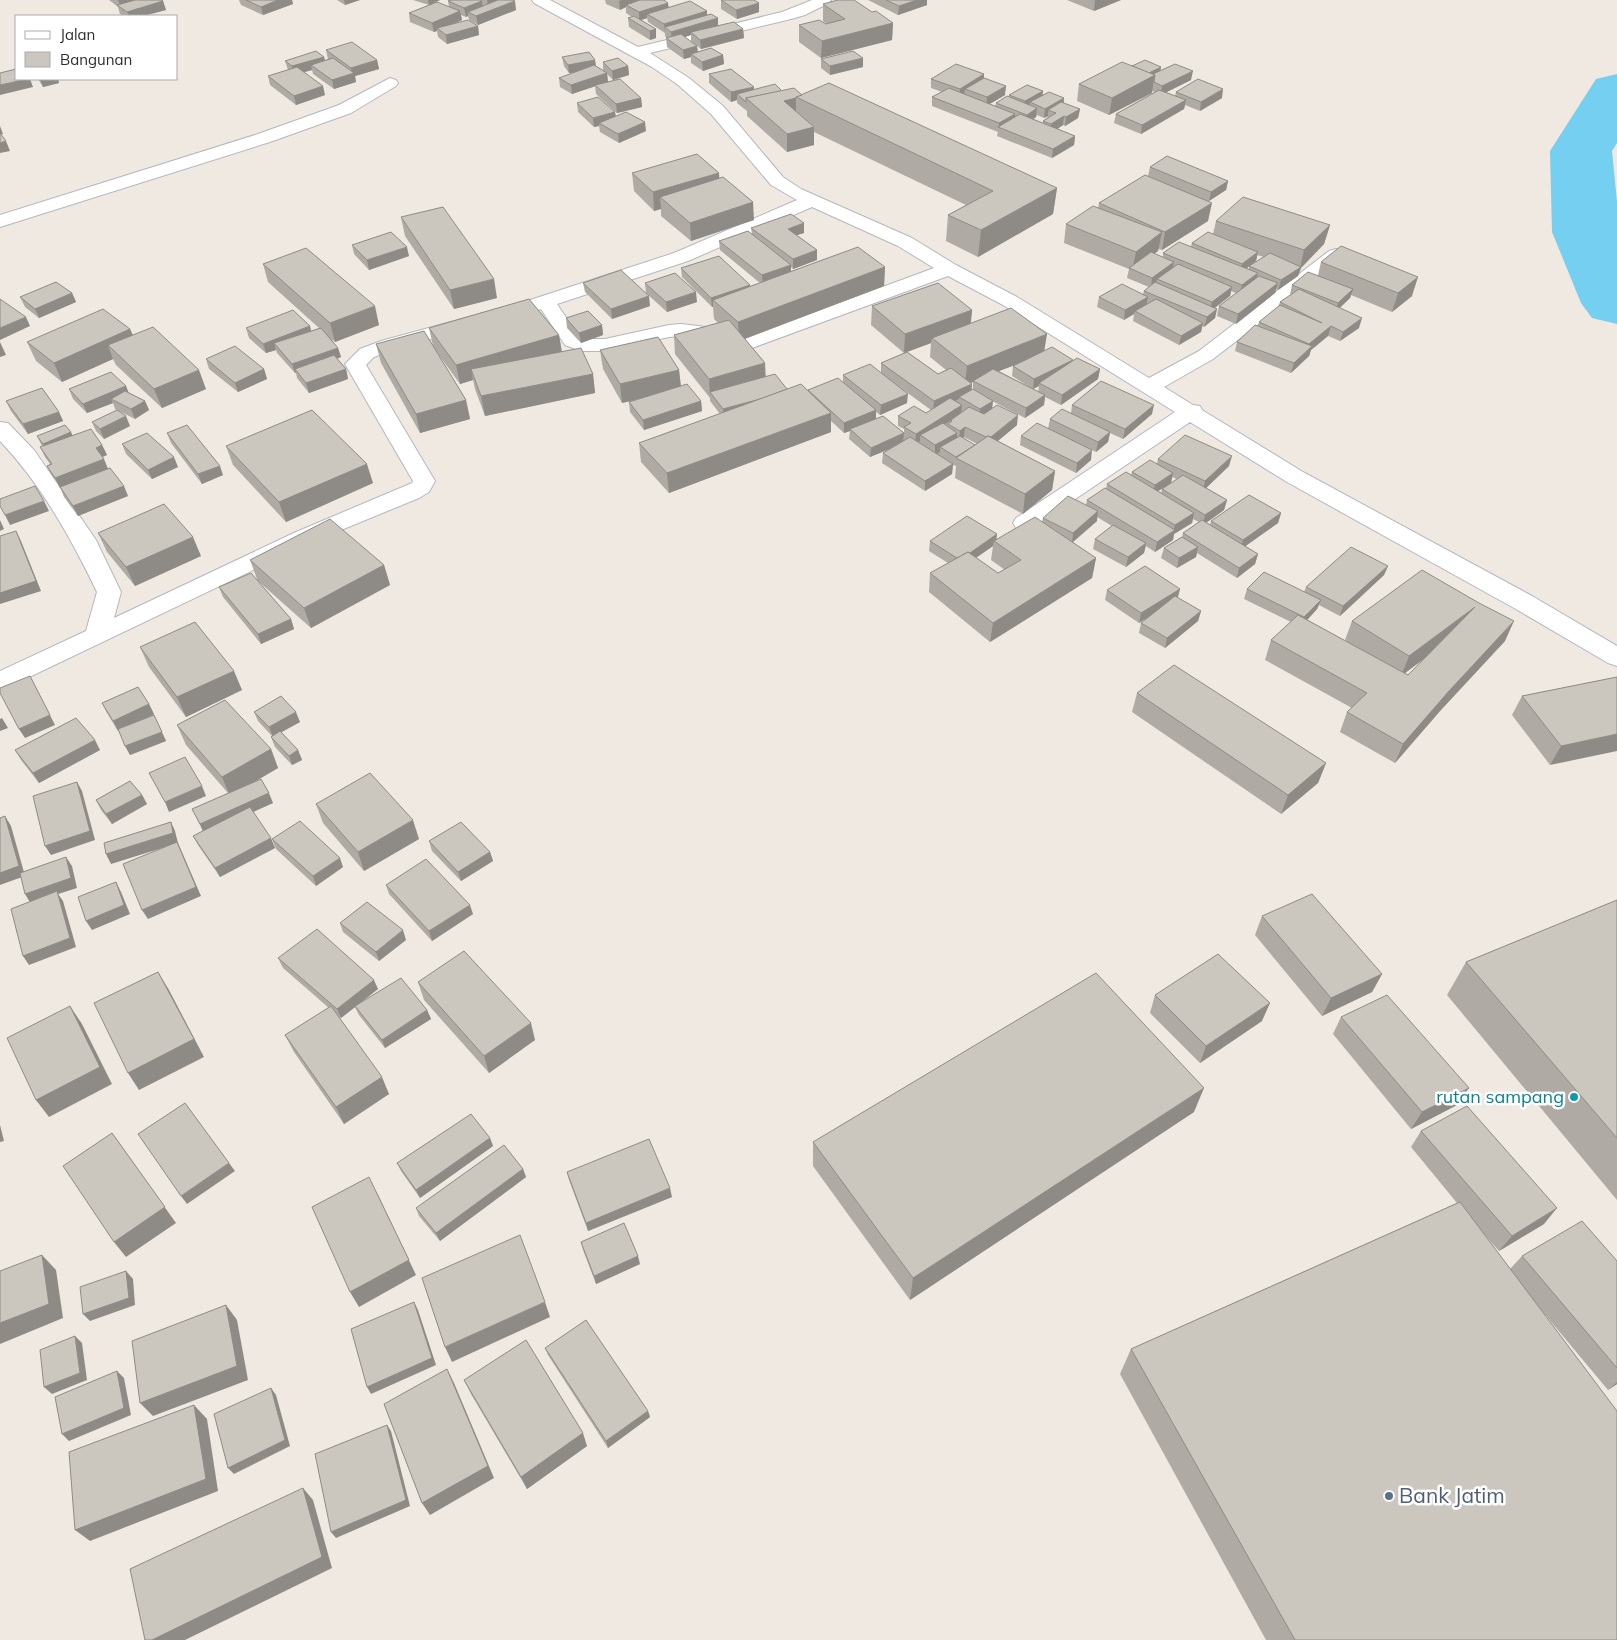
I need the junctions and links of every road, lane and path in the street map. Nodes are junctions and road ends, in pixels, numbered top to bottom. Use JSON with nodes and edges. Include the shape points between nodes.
{"nodes":[{"id":1,"x":539,"y":0,"type":"edge"},
{"id":2,"x":824,"y":0,"type":"edge"},
{"id":3,"x":637,"y":52,"type":"junction"},
{"id":4,"x":390,"y":83,"type":"dead end"},
{"id":5,"x":811,"y":201,"type":"junction"},
{"id":6,"x":0,"y":221,"type":"edge"},
{"id":7,"x":1336,"y":255,"type":"edge"},
{"id":8,"x":949,"y":269,"type":"junction"},
{"id":9,"x":545,"y":301,"type":"junction"},
{"id":10,"x":1148,"y":387,"type":"junction"},
{"id":11,"x":1192,"y":411,"type":"junction"},
{"id":12,"x":0,"y":428,"type":"edge"},
{"id":13,"x":1024,"y":523,"type":"edge"},
{"id":14,"x":96,"y":636,"type":"junction"},
{"id":15,"x":1617,"y":657,"type":"edge"},
{"id":16,"x":0,"y":682,"type":"edge"}],
"edges":[{"from":1,"to":3,"type":"street"},
{"from":2,"to":3,"type":"street","via":[[786,16]]},
{"from":3,"to":5,"type":"street","via":[[683,81],[717,110],[777,181]]},
{"from":4,"to":6,"type":"street","via":[[345,109],[264,138]]},
{"from":5,"to":8,"type":"street","via":[[905,242]]},
{"from":5,"to":9,"type":"street","via":[[681,257]]},
{"from":7,"to":10,"type":"street","via":[[1206,355]]},
{"from":8,"to":9,"type":"street","via":[[752,342],[671,331],[606,345],[578,346]]},
{"from":8,"to":10,"type":"street","via":[[1010,301]]},
{"from":9,"to":14,"type":"street","via":[[388,346],[367,354],[356,364],[424,481],[421,487],[304,537]]},
{"from":10,"to":11,"type":"street"},
{"from":11,"to":13,"type":"street"},
{"from":11,"to":15,"type":"street","via":[[1295,477]]},
{"from":12,"to":14,"type":"street","via":[[26,455],[84,540],[109,592]]},
{"from":14,"to":16,"type":"street"}]}
